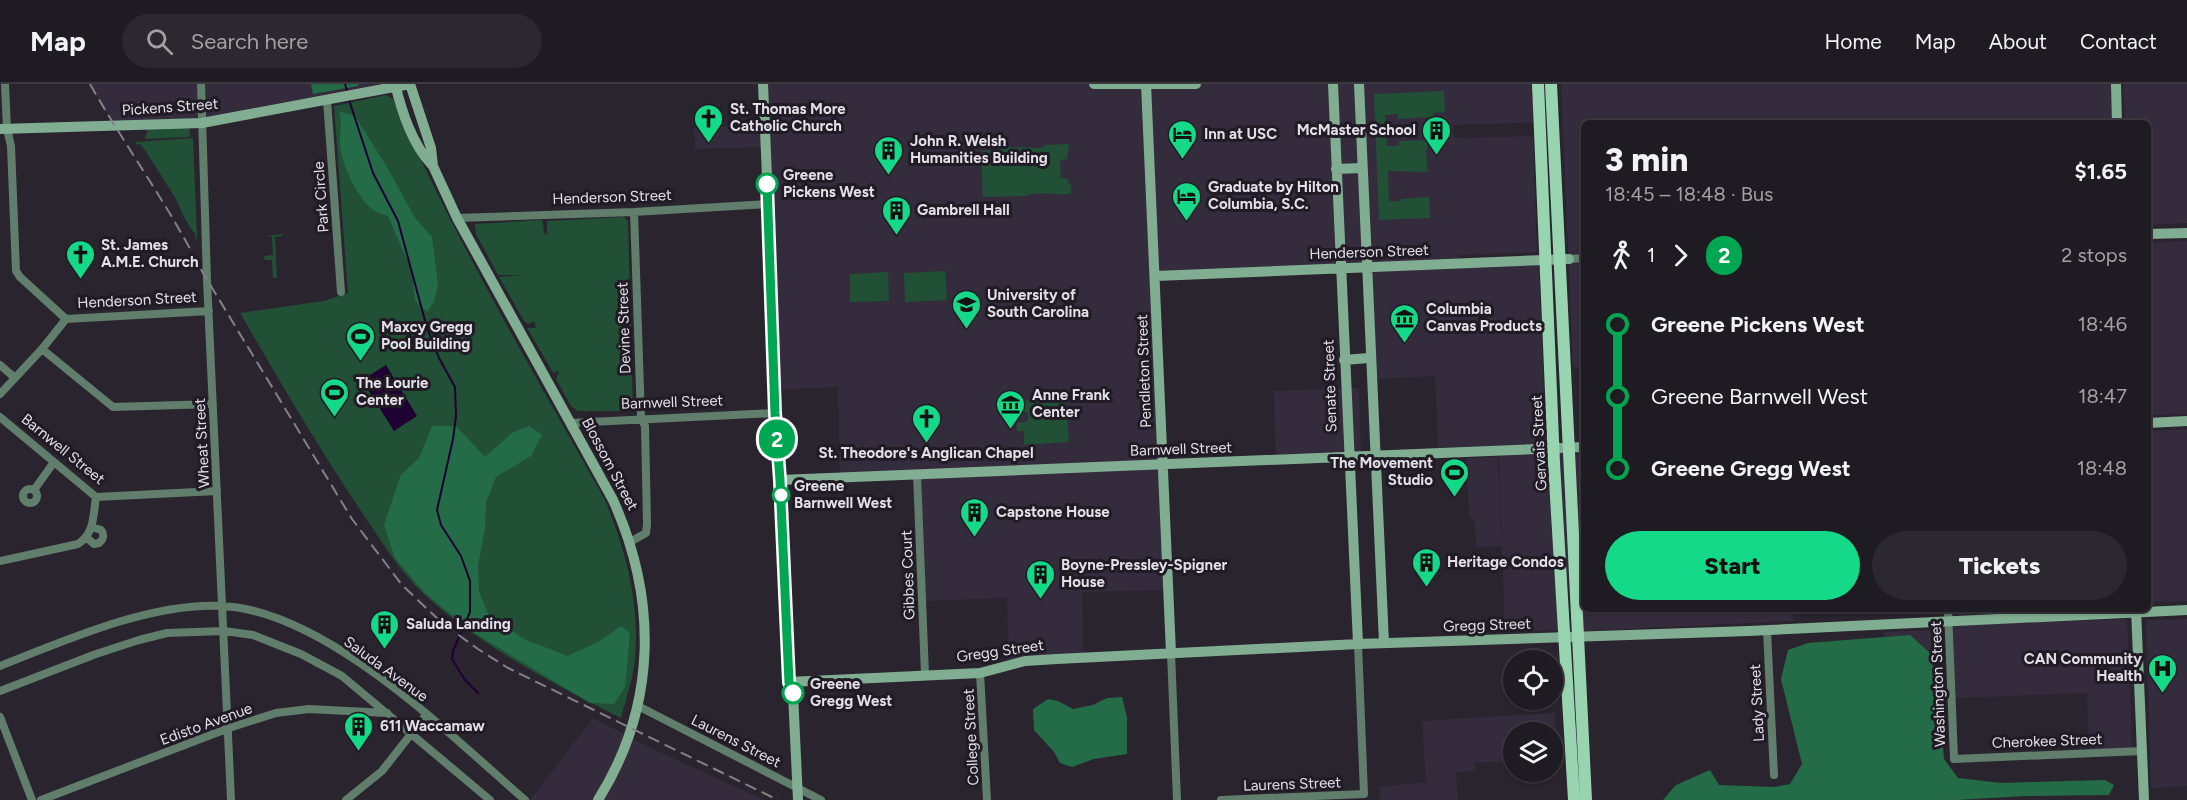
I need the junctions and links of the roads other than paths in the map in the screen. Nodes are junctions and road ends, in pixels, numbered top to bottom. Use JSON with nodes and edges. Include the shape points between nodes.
{"nodes":[{"id":1,"x":5,"y":84,"type":"edge"},
{"id":2,"x":201,"y":84,"type":"edge"},
{"id":3,"x":410,"y":84,"type":"edge"},
{"id":4,"x":763,"y":84,"type":"edge"},
{"id":5,"x":1094,"y":84,"type":"edge"},
{"id":6,"x":1196,"y":84,"type":"edge"},
{"id":7,"x":1333,"y":84,"type":"edge"},
{"id":8,"x":1359,"y":84,"type":"edge"},
{"id":9,"x":1538,"y":84,"type":"edge"},
{"id":10,"x":1551,"y":84,"type":"edge"},
{"id":11,"x":2116,"y":84,"type":"edge"},
{"id":12,"x":395,"y":85,"type":"edge"},
{"id":13,"x":1146,"y":85,"type":"edge"},
{"id":14,"x":327,"y":100,"type":"junction"},
{"id":15,"x":2117,"y":120,"type":"edge"},
{"id":16,"x":202,"y":123,"type":"junction"},
{"id":17,"x":3,"y":129,"type":"edge"},
{"id":18,"x":433,"y":166,"type":"junction"},
{"id":19,"x":1362,"y":168,"type":"junction"},
{"id":20,"x":1336,"y":169,"type":"junction"},
{"id":21,"x":768,"y":204,"type":"junction"},
{"id":22,"x":633,"y":212,"type":"junction"},
{"id":23,"x":457,"y":218,"type":"junction"},
{"id":24,"x":2187,"y":233,"type":"edge"},
{"id":25,"x":2151,"y":234,"type":"edge"},
{"id":26,"x":1581,"y":258,"type":"edge"},
{"id":27,"x":1564,"y":259,"type":"junction"},
{"id":28,"x":1546,"y":260,"type":"junction"},
{"id":29,"x":1366,"y":267,"type":"junction"},
{"id":30,"x":1340,"y":268,"type":"junction"},
{"id":31,"x":1155,"y":276,"type":"junction"},
{"id":32,"x":341,"y":292,"type":"dead end"},
{"id":33,"x":209,"y":311,"type":"junction"},
{"id":34,"x":66,"y":319,"type":"junction"},
{"id":35,"x":42,"y":349,"type":"junction"},
{"id":36,"x":1370,"y":358,"type":"junction"},
{"id":37,"x":1344,"y":360,"type":"junction"},
{"id":38,"x":0,"y":365,"type":"edge"},
{"id":39,"x":14,"y":377,"type":"junction"},
{"id":40,"x":0,"y":394,"type":"edge"},
{"id":41,"x":213,"y":404,"type":"junction"},
{"id":42,"x":775,"y":413,"type":"junction"},
{"id":43,"x":0,"y":417,"type":"edge"},
{"id":44,"x":641,"y":418,"type":"junction"},
{"id":45,"x":2187,"y":421,"type":"edge"},
{"id":46,"x":570,"y":423,"type":"junction"},
{"id":47,"x":2151,"y":423,"type":"edge"},
{"id":48,"x":1581,"y":447,"type":"edge"},
{"id":49,"x":1554,"y":448,"type":"junction"},
{"id":50,"x":1568,"y":448,"type":"junction"},
{"id":51,"x":1375,"y":455,"type":"junction"},
{"id":52,"x":1348,"y":457,"type":"junction"},
{"id":53,"x":54,"y":462,"type":"junction"},
{"id":54,"x":1163,"y":465,"type":"junction"},
{"id":55,"x":917,"y":475,"type":"junction"},
{"id":56,"x":780,"y":480,"type":"junction"},
{"id":57,"x":34,"y":490,"type":"dead end"},
{"id":58,"x":217,"y":491,"type":"junction"},
{"id":59,"x":96,"y":497,"type":"junction"},
{"id":60,"x":92,"y":527,"type":"junction"},
{"id":61,"x":87,"y":538,"type":"junction"},
{"id":62,"x":630,"y":542,"type":"junction"},
{"id":63,"x":0,"y":561,"type":"edge"},
{"id":64,"x":222,"y":606,"type":"junction"},
{"id":65,"x":2151,"y":610,"type":"edge"},
{"id":66,"x":2187,"y":610,"type":"edge"},
{"id":67,"x":2061,"y":612,"type":"edge"},
{"id":68,"x":2136,"y":612,"type":"edge"},
{"id":69,"x":1948,"y":615,"type":"edge"},
{"id":70,"x":1767,"y":630,"type":"junction"},
{"id":71,"x":224,"y":631,"type":"junction"},
{"id":72,"x":1577,"y":637,"type":"junction"},
{"id":73,"x":1563,"y":638,"type":"junction"},
{"id":74,"x":1384,"y":643,"type":"junction"},
{"id":75,"x":1358,"y":644,"type":"junction"},
{"id":76,"x":1171,"y":653,"type":"junction"},
{"id":77,"x":0,"y":666,"type":"edge"},
{"id":78,"x":980,"y":673,"type":"junction"},
{"id":79,"x":925,"y":674,"type":"junction"},
{"id":80,"x":789,"y":682,"type":"junction"},
{"id":81,"x":0,"y":691,"type":"edge"},
{"id":82,"x":638,"y":706,"type":"junction"},
{"id":83,"x":387,"y":713,"type":"junction"},
{"id":84,"x":426,"y":715,"type":"junction"},
{"id":85,"x":0,"y":717,"type":"edge"},
{"id":86,"x":229,"y":728,"type":"junction"},
{"id":87,"x":412,"y":734,"type":"junction"},
{"id":88,"x":2142,"y":751,"type":"junction"},
{"id":89,"x":1954,"y":759,"type":"joint"},
{"id":90,"x":1774,"y":775,"type":"dead end"},
{"id":91,"x":797,"y":794,"type":"edge"},
{"id":92,"x":1364,"y":794,"type":"joint"},
{"id":93,"x":32,"y":800,"type":"edge"},
{"id":94,"x":41,"y":800,"type":"edge"},
{"id":95,"x":231,"y":800,"type":"edge"},
{"id":96,"x":346,"y":800,"type":"edge"},
{"id":97,"x":490,"y":800,"type":"edge"},
{"id":98,"x":525,"y":800,"type":"edge"},
{"id":99,"x":598,"y":800,"type":"edge"},
{"id":100,"x":821,"y":800,"type":"edge"},
{"id":101,"x":987,"y":800,"type":"edge"},
{"id":102,"x":1177,"y":800,"type":"edge"},
{"id":103,"x":1221,"y":800,"type":"edge"},
{"id":104,"x":1574,"y":800,"type":"edge"},
{"id":105,"x":1586,"y":800,"type":"edge"},
{"id":106,"x":2144,"y":800,"type":"edge"}],
"edges":[{"from":1,"to":17,"type":"street"},
{"from":2,"to":16,"type":"street","name":"Wheat Street"},
{"from":3,"to":12,"type":"street","name":"Pickens Street"},
{"from":3,"to":18,"type":"street","name":"Blossom Street"},
{"from":4,"to":21,"type":"street"},
{"from":5,"to":13,"type":"street"},
{"from":6,"to":13,"type":"street"},
{"from":7,"to":20,"type":"street","name":"Senate Street"},
{"from":8,"to":19,"type":"street"},
{"from":9,"to":28,"type":"main road","name":"Gervais Street"},
{"from":10,"to":27,"type":"main road","name":"Gervais Street"},
{"from":11,"to":15,"type":"street"},
{"from":12,"to":14,"type":"street","name":"Pickens Street"},
{"from":12,"to":18,"type":"street","name":"Blossom Street","via":[[414,138]]},
{"from":13,"to":31,"type":"street","name":"Pendleton Street"},
{"from":14,"to":16,"type":"street","name":"Pickens Street"},
{"from":14,"to":32,"type":"street","name":"Park Circle"},
{"from":16,"to":17,"type":"street","name":"Pickens Street"},
{"from":16,"to":33,"type":"street","name":"Wheat Street"},
{"from":17,"to":34,"type":"street","via":[[11,146],[16,271]]},
{"from":18,"to":23,"type":"street","name":"Blossom Street"},
{"from":19,"to":20,"type":"street"},
{"from":19,"to":29,"type":"street"},
{"from":20,"to":30,"type":"street","name":"Senate Street"},
{"from":21,"to":22,"type":"street","name":"Henderson Street"},
{"from":21,"to":42,"type":"street"},
{"from":22,"to":23,"type":"street","name":"Henderson Street"},
{"from":22,"to":44,"type":"street","name":"Devine Street"},
{"from":23,"to":46,"type":"street","name":"Blossom Street"},
{"from":24,"to":25,"type":"street"},
{"from":26,"to":27,"type":"street","name":"Henderson Street"},
{"from":27,"to":28,"type":"street","name":"Henderson Street"},
{"from":27,"to":50,"type":"main road","name":"Gervais Street"},
{"from":28,"to":29,"type":"street","name":"Henderson Street"},
{"from":28,"to":49,"type":"main road","name":"Gervais Street"},
{"from":29,"to":30,"type":"street","name":"Henderson Street"},
{"from":29,"to":36,"type":"street"},
{"from":30,"to":31,"type":"street","name":"Henderson Street"},
{"from":30,"to":37,"type":"street","name":"Senate Street"},
{"from":31,"to":54,"type":"street","name":"Pendleton Street"},
{"from":33,"to":34,"type":"street","name":"Henderson Street"},
{"from":33,"to":41,"type":"street","name":"Wheat Street"},
{"from":34,"to":35,"type":"street"},
{"from":35,"to":39,"type":"street"},
{"from":35,"to":41,"type":"street","via":[[113,407]]},
{"from":36,"to":37,"type":"street"},
{"from":36,"to":51,"type":"street"},
{"from":37,"to":52,"type":"street","name":"Senate Street"},
{"from":38,"to":39,"type":"street"},
{"from":39,"to":40,"type":"street"},
{"from":41,"to":58,"type":"street","name":"Wheat Street"},
{"from":42,"to":44,"type":"street","name":"Barnwell Street"},
{"from":42,"to":56,"type":"street"},
{"from":43,"to":53,"type":"street","name":"Barnwell Street"},
{"from":44,"to":46,"type":"street","name":"Barnwell Street"},
{"from":44,"to":62,"type":"street","name":"Devine Street","via":[[645,426],[646,532]]},
{"from":45,"to":47,"type":"street"},
{"from":46,"to":62,"type":"street","name":"Blossom Street","via":[[614,500]]},
{"from":48,"to":50,"type":"street","name":"Barnwell Street"},
{"from":49,"to":50,"type":"street","name":"Barnwell Street"},
{"from":49,"to":51,"type":"street","name":"Barnwell Street"},
{"from":49,"to":73,"type":"main road","name":"Gervais Street"},
{"from":50,"to":72,"type":"main road","name":"Gervais Street"},
{"from":51,"to":52,"type":"street","name":"Barnwell Street"},
{"from":51,"to":74,"type":"street"},
{"from":52,"to":54,"type":"street","name":"Barnwell Street"},
{"from":52,"to":75,"type":"street","name":"Senate Street"},
{"from":53,"to":57,"type":"street"},
{"from":53,"to":59,"type":"street","name":"Barnwell Street"},
{"from":54,"to":55,"type":"street","name":"Barnwell Street"},
{"from":54,"to":76,"type":"street","name":"Pendleton Street"},
{"from":55,"to":56,"type":"street","name":"Barnwell Street"},
{"from":55,"to":79,"type":"street","name":"Gibbes Court"},
{"from":56,"to":80,"type":"street"},
{"from":58,"to":59,"type":"street","name":"Barnwell Street"},
{"from":58,"to":64,"type":"street","name":"Wheat Street"},
{"from":59,"to":60,"type":"street"},
{"from":60,"to":61,"type":"street"},
{"from":60,"to":61,"type":"street","via":[[103,532],[102,540],[94,543]]},
{"from":61,"to":63,"type":"street","via":[[78,544]]},
{"from":62,"to":82,"type":"street","name":"Blossom Street","via":[[644,615],[645,660]]},
{"from":64,"to":71,"type":"street","name":"Wheat Street"},
{"from":64,"to":77,"type":"street","name":"Saluda Avenue","via":[[181,609],[123,621]]},
{"from":64,"to":84,"type":"street","name":"Saluda Avenue","via":[[267,615],[318,637],[377,675]]},
{"from":65,"to":66,"type":"street","name":"Gregg Street"},
{"from":67,"to":69,"type":"street","name":"Gregg Street"},
{"from":68,"to":88,"type":"street"},
{"from":69,"to":70,"type":"street","name":"Gregg Street"},
{"from":69,"to":89,"type":"street","name":"Washington Street"},
{"from":70,"to":72,"type":"street","name":"Gregg Street"},
{"from":70,"to":90,"type":"street","name":"Lady Street"},
{"from":71,"to":81,"type":"street","via":[[167,633],[139,640]]},
{"from":71,"to":83,"type":"street","via":[[253,635],[301,654],[342,676]]},
{"from":71,"to":86,"type":"street","name":"Wheat Street"},
{"from":72,"to":73,"type":"street","name":"Gregg Street"},
{"from":72,"to":105,"type":"main road","name":"Gervais Street"},
{"from":73,"to":74,"type":"street","name":"Gregg Street"},
{"from":73,"to":104,"type":"main road","name":"Gervais Street"},
{"from":74,"to":75,"type":"street","name":"Gregg Street"},
{"from":75,"to":76,"type":"street","name":"Gregg Street"},
{"from":75,"to":92,"type":"street","name":"Senate Street"},
{"from":76,"to":78,"type":"street","name":"Gregg Street","via":[[1025,661]]},
{"from":76,"to":102,"type":"street","name":"Pendleton Street"},
{"from":78,"to":79,"type":"street","name":"Gregg Street"},
{"from":78,"to":101,"type":"street","name":"College Street"},
{"from":79,"to":80,"type":"street","name":"Gregg Street"},
{"from":80,"to":91,"type":"street","via":[[793,693]]},
{"from":82,"to":91,"type":"street","name":"Laurens Street"},
{"from":82,"to":99,"type":"street","name":"Blossom Street","via":[[621,757]]},
{"from":83,"to":86,"type":"street","name":"Edisto Avenue","via":[[309,709],[276,713]]},
{"from":83,"to":87,"type":"street"},
{"from":84,"to":87,"type":"street"},
{"from":84,"to":98,"type":"street","name":"Saluda Avenue"},
{"from":85,"to":93,"type":"street"},
{"from":86,"to":94,"type":"street","name":"Edisto Avenue"},
{"from":86,"to":95,"type":"street","name":"Wheat Street"},
{"from":87,"to":96,"type":"street","via":[[382,771]]},
{"from":87,"to":97,"type":"street"},
{"from":88,"to":89,"type":"street","name":"Cherokee Street"},
{"from":88,"to":106,"type":"street"},
{"from":91,"to":100,"type":"street","name":"Laurens Street"},
{"from":92,"to":103,"type":"street","name":"Laurens Street"}]}
